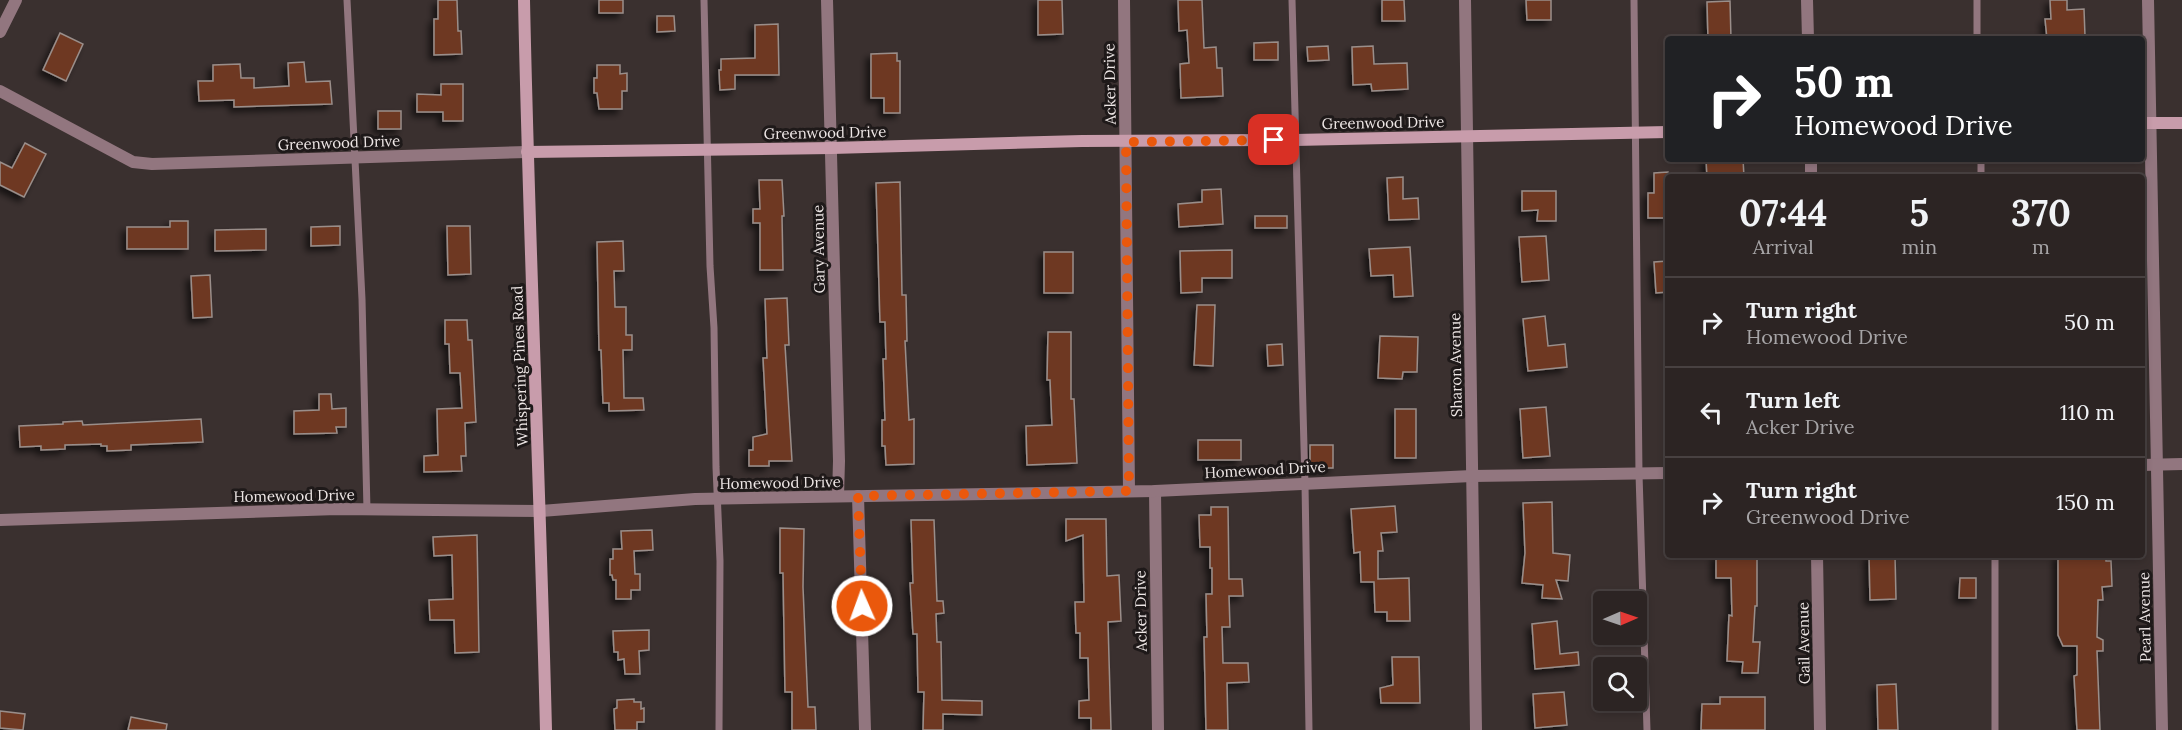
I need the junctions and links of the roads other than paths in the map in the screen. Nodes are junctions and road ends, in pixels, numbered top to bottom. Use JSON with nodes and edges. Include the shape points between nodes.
{"nodes":[{"id":1,"x":16,"y":0,"type":"edge"},
{"id":2,"x":347,"y":0,"type":"edge"},
{"id":3,"x":524,"y":0,"type":"edge"},
{"id":4,"x":704,"y":0,"type":"edge"},
{"id":5,"x":827,"y":0,"type":"edge"},
{"id":6,"x":1124,"y":0,"type":"edge"},
{"id":7,"x":1292,"y":0,"type":"edge"},
{"id":8,"x":1465,"y":0,"type":"edge"},
{"id":9,"x":1634,"y":0,"type":"edge"},
{"id":10,"x":1808,"y":0,"type":"edge"},
{"id":11,"x":1977,"y":0,"type":"edge"},
{"id":12,"x":2148,"y":0,"type":"edge"},
{"id":13,"x":0,"y":32,"type":"edge"},
{"id":14,"x":1808,"y":36,"type":"edge"},
{"id":15,"x":1977,"y":36,"type":"edge"},
{"id":16,"x":0,"y":91,"type":"edge"},
{"id":17,"x":2146,"y":123,"type":"edge"},
{"id":18,"x":2182,"y":123,"type":"edge"},
{"id":19,"x":1636,"y":132,"type":"junction"},
{"id":20,"x":1665,"y":132,"type":"edge"},
{"id":21,"x":1467,"y":136,"type":"junction"},
{"id":22,"x":1295,"y":140,"type":"junction"},
{"id":23,"x":1126,"y":142,"type":"junction"},
{"id":24,"x":832,"y":148,"type":"junction"},
{"id":25,"x":706,"y":149,"type":"junction"},
{"id":26,"x":527,"y":152,"type":"junction"},
{"id":27,"x":355,"y":157,"type":"junction"},
{"id":28,"x":2182,"y":464,"type":"edge"},
{"id":29,"x":2145,"y":465,"type":"edge"},
{"id":30,"x":2157,"y":465,"type":"junction"},
{"id":31,"x":1665,"y":473,"type":"edge"},
{"id":32,"x":1639,"y":474,"type":"junction"},
{"id":33,"x":1472,"y":476,"type":"junction"},
{"id":34,"x":1305,"y":484,"type":"junction"},
{"id":35,"x":1129,"y":491,"type":"junction"},
{"id":36,"x":1155,"y":491,"type":"junction"},
{"id":37,"x":838,"y":496,"type":"junction"},
{"id":38,"x":858,"y":496,"type":"junction"},
{"id":39,"x":717,"y":499,"type":"junction"},
{"id":40,"x":367,"y":510,"type":"junction"},
{"id":41,"x":541,"y":510,"type":"junction"},
{"id":42,"x":0,"y":520,"type":"edge"},
{"id":43,"x":1817,"y":558,"type":"edge"},
{"id":44,"x":1995,"y":558,"type":"edge"},
{"id":45,"x":546,"y":730,"type":"edge"},
{"id":46,"x":719,"y":730,"type":"edge"},
{"id":47,"x":865,"y":730,"type":"edge"},
{"id":48,"x":1158,"y":730,"type":"edge"},
{"id":49,"x":1309,"y":730,"type":"edge"},
{"id":50,"x":1476,"y":730,"type":"edge"},
{"id":51,"x":1647,"y":730,"type":"edge"},
{"id":52,"x":1820,"y":730,"type":"edge"},
{"id":53,"x":1995,"y":730,"type":"edge"},
{"id":54,"x":2162,"y":730,"type":"edge"}],
"edges":[{"from":1,"to":13,"type":"street"},
{"from":2,"to":27,"type":"lane"},
{"from":3,"to":26,"type":"street","name":"Whispering Pines Road"},
{"from":4,"to":25,"type":"lane"},
{"from":5,"to":24,"type":"street","name":"Gary Avenue"},
{"from":6,"to":23,"type":"street","name":"Acker Drive"},
{"from":7,"to":22,"type":"lane"},
{"from":8,"to":21,"type":"street","name":"Sharon Avenue"},
{"from":9,"to":19,"type":"lane"},
{"from":10,"to":14,"type":"street"},
{"from":11,"to":15,"type":"lane"},
{"from":12,"to":17,"type":"street","name":"Pearl Avenue"},
{"from":16,"to":27,"type":"street","name":"Greenwood Drive","via":[[133,162]]},
{"from":17,"to":18,"type":"street"},
{"from":17,"to":30,"type":"street","name":"Pearl Avenue"},
{"from":19,"to":20,"type":"street","name":"Greenwood Drive"},
{"from":19,"to":21,"type":"street","name":"Greenwood Drive"},
{"from":19,"to":32,"type":"lane"},
{"from":21,"to":22,"type":"street","name":"Greenwood Drive"},
{"from":21,"to":33,"type":"street","name":"Sharon Avenue"},
{"from":22,"to":23,"type":"street","name":"Greenwood Drive"},
{"from":22,"to":34,"type":"lane"},
{"from":23,"to":24,"type":"street","name":"Greenwood Drive"},
{"from":23,"to":35,"type":"street","name":"Acker Drive"},
{"from":24,"to":25,"type":"street","name":"Greenwood Drive"},
{"from":24,"to":37,"type":"street","name":"Gary Avenue"},
{"from":25,"to":26,"type":"street","name":"Greenwood Drive"},
{"from":25,"to":39,"type":"lane"},
{"from":26,"to":27,"type":"street","name":"Greenwood Drive"},
{"from":26,"to":41,"type":"street","name":"Whispering Pines Road"},
{"from":27,"to":40,"type":"lane"},
{"from":28,"to":30,"type":"street"},
{"from":29,"to":30,"type":"street"},
{"from":30,"to":54,"type":"street","name":"Pearl Avenue"},
{"from":31,"to":32,"type":"street","name":"Homewood Drive"},
{"from":32,"to":33,"type":"street","name":"Homewood Drive"},
{"from":32,"to":51,"type":"lane"},
{"from":33,"to":34,"type":"street","name":"Homewood Drive"},
{"from":33,"to":50,"type":"street","name":"Sharon Avenue"},
{"from":34,"to":36,"type":"street","name":"Homewood Drive"},
{"from":34,"to":49,"type":"lane"},
{"from":35,"to":36,"type":"street","name":"Homewood Drive"},
{"from":35,"to":38,"type":"street","name":"Homewood Drive"},
{"from":36,"to":48,"type":"street","name":"Acker Drive"},
{"from":37,"to":38,"type":"street","name":"Homewood Drive"},
{"from":37,"to":39,"type":"street","name":"Homewood Drive"},
{"from":38,"to":47,"type":"street"},
{"from":39,"to":41,"type":"street","name":"Homewood Drive"},
{"from":39,"to":46,"type":"lane"},
{"from":40,"to":41,"type":"street","name":"Homewood Drive"},
{"from":40,"to":42,"type":"street","name":"Homewood Drive"},
{"from":41,"to":45,"type":"street","name":"Whispering Pines Road"},
{"from":43,"to":52,"type":"street","name":"Gail Avenue"},
{"from":44,"to":53,"type":"lane"}]}
